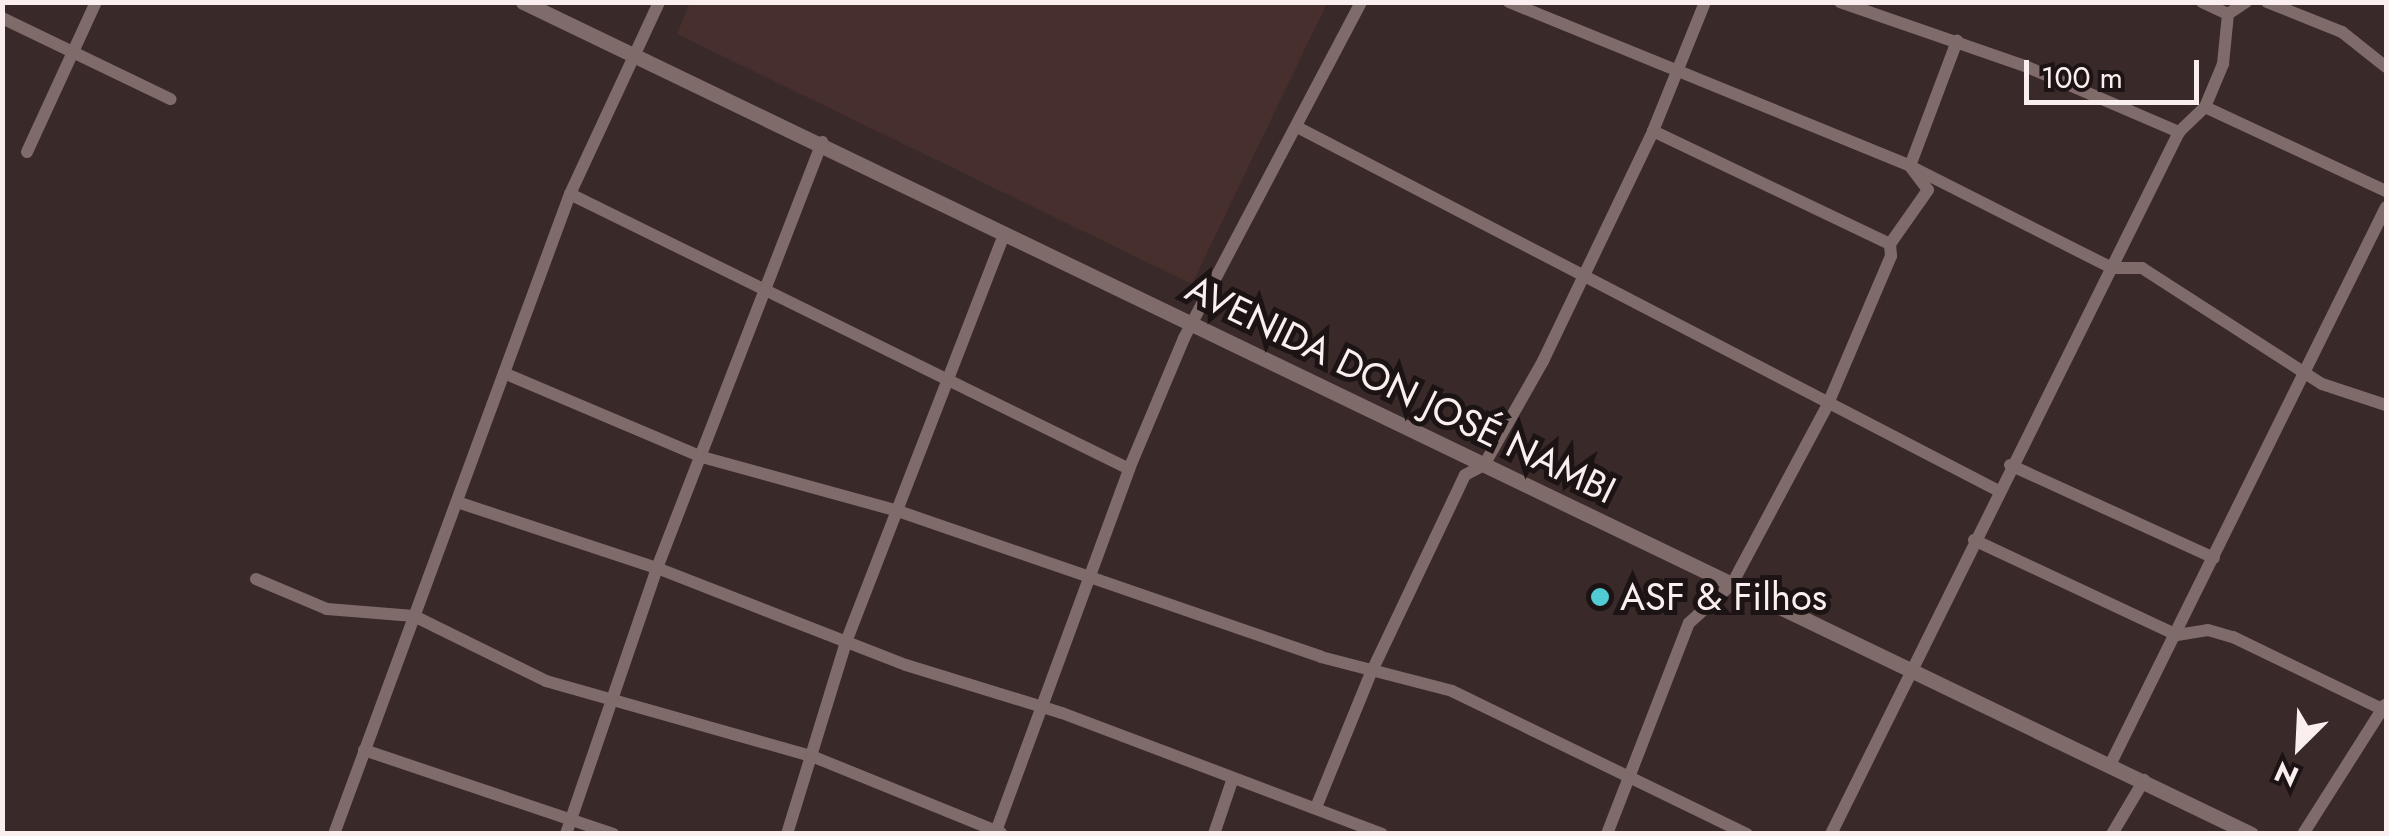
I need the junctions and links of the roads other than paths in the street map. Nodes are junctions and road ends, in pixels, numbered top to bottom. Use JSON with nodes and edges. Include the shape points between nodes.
{"nodes":[{"id":1,"x":96,"y":2,"type":"edge"},
{"id":2,"x":522,"y":2,"type":"edge"},
{"id":3,"x":659,"y":2,"type":"edge"},
{"id":4,"x":1361,"y":2,"type":"edge"},
{"id":5,"x":1509,"y":2,"type":"edge"},
{"id":6,"x":1705,"y":2,"type":"edge"},
{"id":7,"x":1840,"y":2,"type":"edge"},
{"id":8,"x":2202,"y":2,"type":"edge"},
{"id":9,"x":2246,"y":2,"type":"edge"},
{"id":10,"x":2266,"y":2,"type":"edge"},
{"id":11,"x":2228,"y":14,"type":"junction"},
{"id":12,"x":2,"y":18,"type":"edge"},
{"id":13,"x":1957,"y":41,"type":"junction"},
{"id":14,"x":72,"y":50,"type":"junction"},
{"id":15,"x":633,"y":56,"type":"junction"},
{"id":16,"x":2386,"y":67,"type":"edge"},
{"id":17,"x":1675,"y":75,"type":"junction"},
{"id":18,"x":170,"y":99,"type":"dead end"},
{"id":19,"x":2205,"y":106,"type":"junction"},
{"id":20,"x":1297,"y":126,"type":"junction"},
{"id":21,"x":1653,"y":131,"type":"junction"},
{"id":22,"x":2180,"y":132,"type":"junction"},
{"id":23,"x":822,"y":142,"type":"junction"},
{"id":24,"x":26,"y":152,"type":"dead end"},
{"id":25,"x":1910,"y":166,"type":"junction"},
{"id":26,"x":2386,"y":191,"type":"edge"},
{"id":27,"x":570,"y":194,"type":"junction"},
{"id":28,"x":2386,"y":207,"type":"edge"},
{"id":29,"x":1004,"y":236,"type":"junction"},
{"id":30,"x":1890,"y":244,"type":"junction"},
{"id":31,"x":2112,"y":268,"type":"junction"},
{"id":32,"x":1583,"y":280,"type":"junction"},
{"id":33,"x":767,"y":288,"type":"junction"},
{"id":34,"x":1191,"y":324,"type":"junction"},
{"id":35,"x":504,"y":372,"type":"junction"},
{"id":36,"x":2304,"y":373,"type":"junction"},
{"id":37,"x":949,"y":377,"type":"junction"},
{"id":38,"x":2322,"y":384,"type":"junction"},
{"id":39,"x":2294,"y":393,"type":"junction"},
{"id":40,"x":2386,"y":405,"type":"edge"},
{"id":41,"x":1827,"y":406,"type":"junction"},
{"id":42,"x":702,"y":457,"type":"junction"},
{"id":43,"x":1484,"y":464,"type":"junction"},
{"id":44,"x":2010,"y":465,"type":"junction"},
{"id":45,"x":1129,"y":469,"type":"junction"},
{"id":46,"x":1997,"y":490,"type":"junction"},
{"id":47,"x":457,"y":502,"type":"junction"},
{"id":48,"x":898,"y":511,"type":"junction"},
{"id":49,"x":1974,"y":540,"type":"junction"},
{"id":50,"x":2214,"y":558,"type":"junction"},
{"id":51,"x":657,"y":568,"type":"junction"},
{"id":52,"x":1092,"y":578,"type":"junction"},
{"id":53,"x":256,"y":579,"type":"dead end"},
{"id":54,"x":1732,"y":584,"type":"junction"},
{"id":55,"x":414,"y":616,"type":"junction"},
{"id":56,"x":2177,"y":635,"type":"junction"},
{"id":57,"x":846,"y":642,"type":"junction"},
{"id":58,"x":1910,"y":668,"type":"junction"},
{"id":59,"x":1370,"y":672,"type":"junction"},
{"id":60,"x":614,"y":702,"type":"junction"},
{"id":61,"x":1044,"y":706,"type":"junction"},
{"id":62,"x":2385,"y":707,"type":"edge"},
{"id":63,"x":364,"y":750,"type":"junction"},
{"id":64,"x":814,"y":757,"type":"junction"},
{"id":65,"x":2110,"y":763,"type":"junction"},
{"id":66,"x":1232,"y":778,"type":"junction"},
{"id":67,"x":2144,"y":780,"type":"junction"},
{"id":68,"x":1628,"y":781,"type":"junction"},
{"id":69,"x":1317,"y":806,"type":"junction"},
{"id":70,"x":569,"y":827,"type":"edge"},
{"id":71,"x":998,"y":833,"type":"edge"},
{"id":72,"x":334,"y":834,"type":"edge"},
{"id":73,"x":613,"y":834,"type":"edge"},
{"id":74,"x":787,"y":834,"type":"edge"},
{"id":75,"x":1214,"y":834,"type":"edge"},
{"id":76,"x":1382,"y":834,"type":"edge"},
{"id":77,"x":1607,"y":834,"type":"edge"},
{"id":78,"x":1747,"y":834,"type":"edge"},
{"id":79,"x":1831,"y":834,"type":"edge"},
{"id":80,"x":2112,"y":834,"type":"edge"},
{"id":81,"x":2251,"y":834,"type":"edge"},
{"id":82,"x":2303,"y":834,"type":"edge"}],
"edges":[{"from":1,"to":14,"type":"street"},
{"from":2,"to":15,"type":"street","name":"AVENIDA DON JOSÉ NAMBI"},
{"from":3,"to":15,"type":"street"},
{"from":4,"to":20,"type":"street"},
{"from":5,"to":17,"type":"street"},
{"from":6,"to":17,"type":"street"},
{"from":7,"to":13,"type":"street"},
{"from":8,"to":11,"type":"street"},
{"from":9,"to":11,"type":"street"},
{"from":10,"to":16,"type":"street","via":[[2342,32]]},
{"from":11,"to":19,"type":"street","via":[[2223,64]]},
{"from":12,"to":14,"type":"street"},
{"from":13,"to":22,"type":"street"},
{"from":13,"to":25,"type":"street"},
{"from":14,"to":18,"type":"street"},
{"from":14,"to":24,"type":"street"},
{"from":15,"to":23,"type":"street","name":"AVENIDA DON JOSÉ NAMBI"},
{"from":15,"to":27,"type":"street"},
{"from":17,"to":21,"type":"street"},
{"from":17,"to":25,"type":"street"},
{"from":19,"to":22,"type":"street"},
{"from":19,"to":26,"type":"street"},
{"from":20,"to":32,"type":"street"},
{"from":20,"to":34,"type":"street"},
{"from":21,"to":30,"type":"street"},
{"from":21,"to":32,"type":"street"},
{"from":22,"to":31,"type":"street"},
{"from":23,"to":29,"type":"street","name":"AVENIDA DON JOSÉ NAMBI"},
{"from":23,"to":33,"type":"street"},
{"from":25,"to":30,"type":"street","via":[[1928,190]]},
{"from":25,"to":31,"type":"street"},
{"from":27,"to":33,"type":"street"},
{"from":27,"to":35,"type":"street"},
{"from":28,"to":36,"type":"street"},
{"from":29,"to":34,"type":"street","name":"AVENIDA DON JOSÉ NAMBI"},
{"from":29,"to":37,"type":"street"},
{"from":30,"to":41,"type":"street","via":[[1891,256]]},
{"from":31,"to":36,"type":"street","via":[[2142,268],[2168,281]]},
{"from":31,"to":44,"type":"street"},
{"from":32,"to":41,"type":"street"},
{"from":32,"to":43,"type":"street"},
{"from":33,"to":37,"type":"street"},
{"from":33,"to":42,"type":"street"},
{"from":34,"to":43,"type":"street","name":"AVENIDA DON JOSÉ NAMBI"},
{"from":34,"to":45,"type":"street"},
{"from":35,"to":42,"type":"street"},
{"from":35,"to":47,"type":"street"},
{"from":36,"to":38,"type":"street"},
{"from":36,"to":39,"type":"street"},
{"from":37,"to":45,"type":"street"},
{"from":37,"to":48,"type":"street"},
{"from":38,"to":39,"type":"street"},
{"from":38,"to":40,"type":"street"},
{"from":39,"to":50,"type":"street"},
{"from":41,"to":46,"type":"street","via":[[1878,423]]},
{"from":41,"to":54,"type":"street"},
{"from":42,"to":48,"type":"street"},
{"from":42,"to":51,"type":"street"},
{"from":43,"to":54,"type":"street","name":"AVENIDA DON JOSÉ NAMBI"},
{"from":43,"to":59,"type":"street","via":[[1464,474]]},
{"from":44,"to":46,"type":"street"},
{"from":44,"to":50,"type":"street"},
{"from":45,"to":52,"type":"street"},
{"from":46,"to":49,"type":"street"},
{"from":47,"to":51,"type":"street"},
{"from":47,"to":55,"type":"street"},
{"from":48,"to":52,"type":"street"},
{"from":48,"to":57,"type":"street"},
{"from":49,"to":56,"type":"street"},
{"from":49,"to":58,"type":"street"},
{"from":50,"to":56,"type":"street"},
{"from":51,"to":57,"type":"street"},
{"from":51,"to":60,"type":"street"},
{"from":52,"to":59,"type":"street"},
{"from":52,"to":61,"type":"street"},
{"from":53,"to":55,"type":"street","via":[[327,609]]},
{"from":54,"to":58,"type":"street","name":"AVENIDA DON JOSÉ NAMBI"},
{"from":54,"to":68,"type":"street","via":[[1689,623],[1630,760]]},
{"from":55,"to":60,"type":"street","via":[[488,658]]},
{"from":55,"to":63,"type":"street"},
{"from":56,"to":62,"type":"street","via":[[2208,630],[2233,637]]},
{"from":56,"to":65,"type":"street"},
{"from":57,"to":61,"type":"street"},
{"from":57,"to":64,"type":"street"},
{"from":58,"to":65,"type":"street","name":"AVENIDA DON JOSÉ NAMBI"},
{"from":58,"to":79,"type":"street"},
{"from":59,"to":68,"type":"street","via":[[1452,691]]},
{"from":59,"to":69,"type":"street"},
{"from":60,"to":64,"type":"street"},
{"from":60,"to":70,"type":"street"},
{"from":61,"to":66,"type":"street"},
{"from":61,"to":71,"type":"street"},
{"from":62,"to":82,"type":"street"},
{"from":63,"to":70,"type":"street"},
{"from":63,"to":72,"type":"street"},
{"from":64,"to":71,"type":"street"},
{"from":64,"to":74,"type":"street"},
{"from":65,"to":67,"type":"street","name":"AVENIDA DON JOSÉ NAMBI"},
{"from":66,"to":69,"type":"street"},
{"from":66,"to":75,"type":"street"},
{"from":67,"to":80,"type":"street"},
{"from":67,"to":81,"type":"street","name":"AVENIDA DON JOSÉ NAMBI"},
{"from":68,"to":77,"type":"street"},
{"from":68,"to":78,"type":"street"},
{"from":69,"to":76,"type":"street"},
{"from":70,"to":73,"type":"street"}]}
